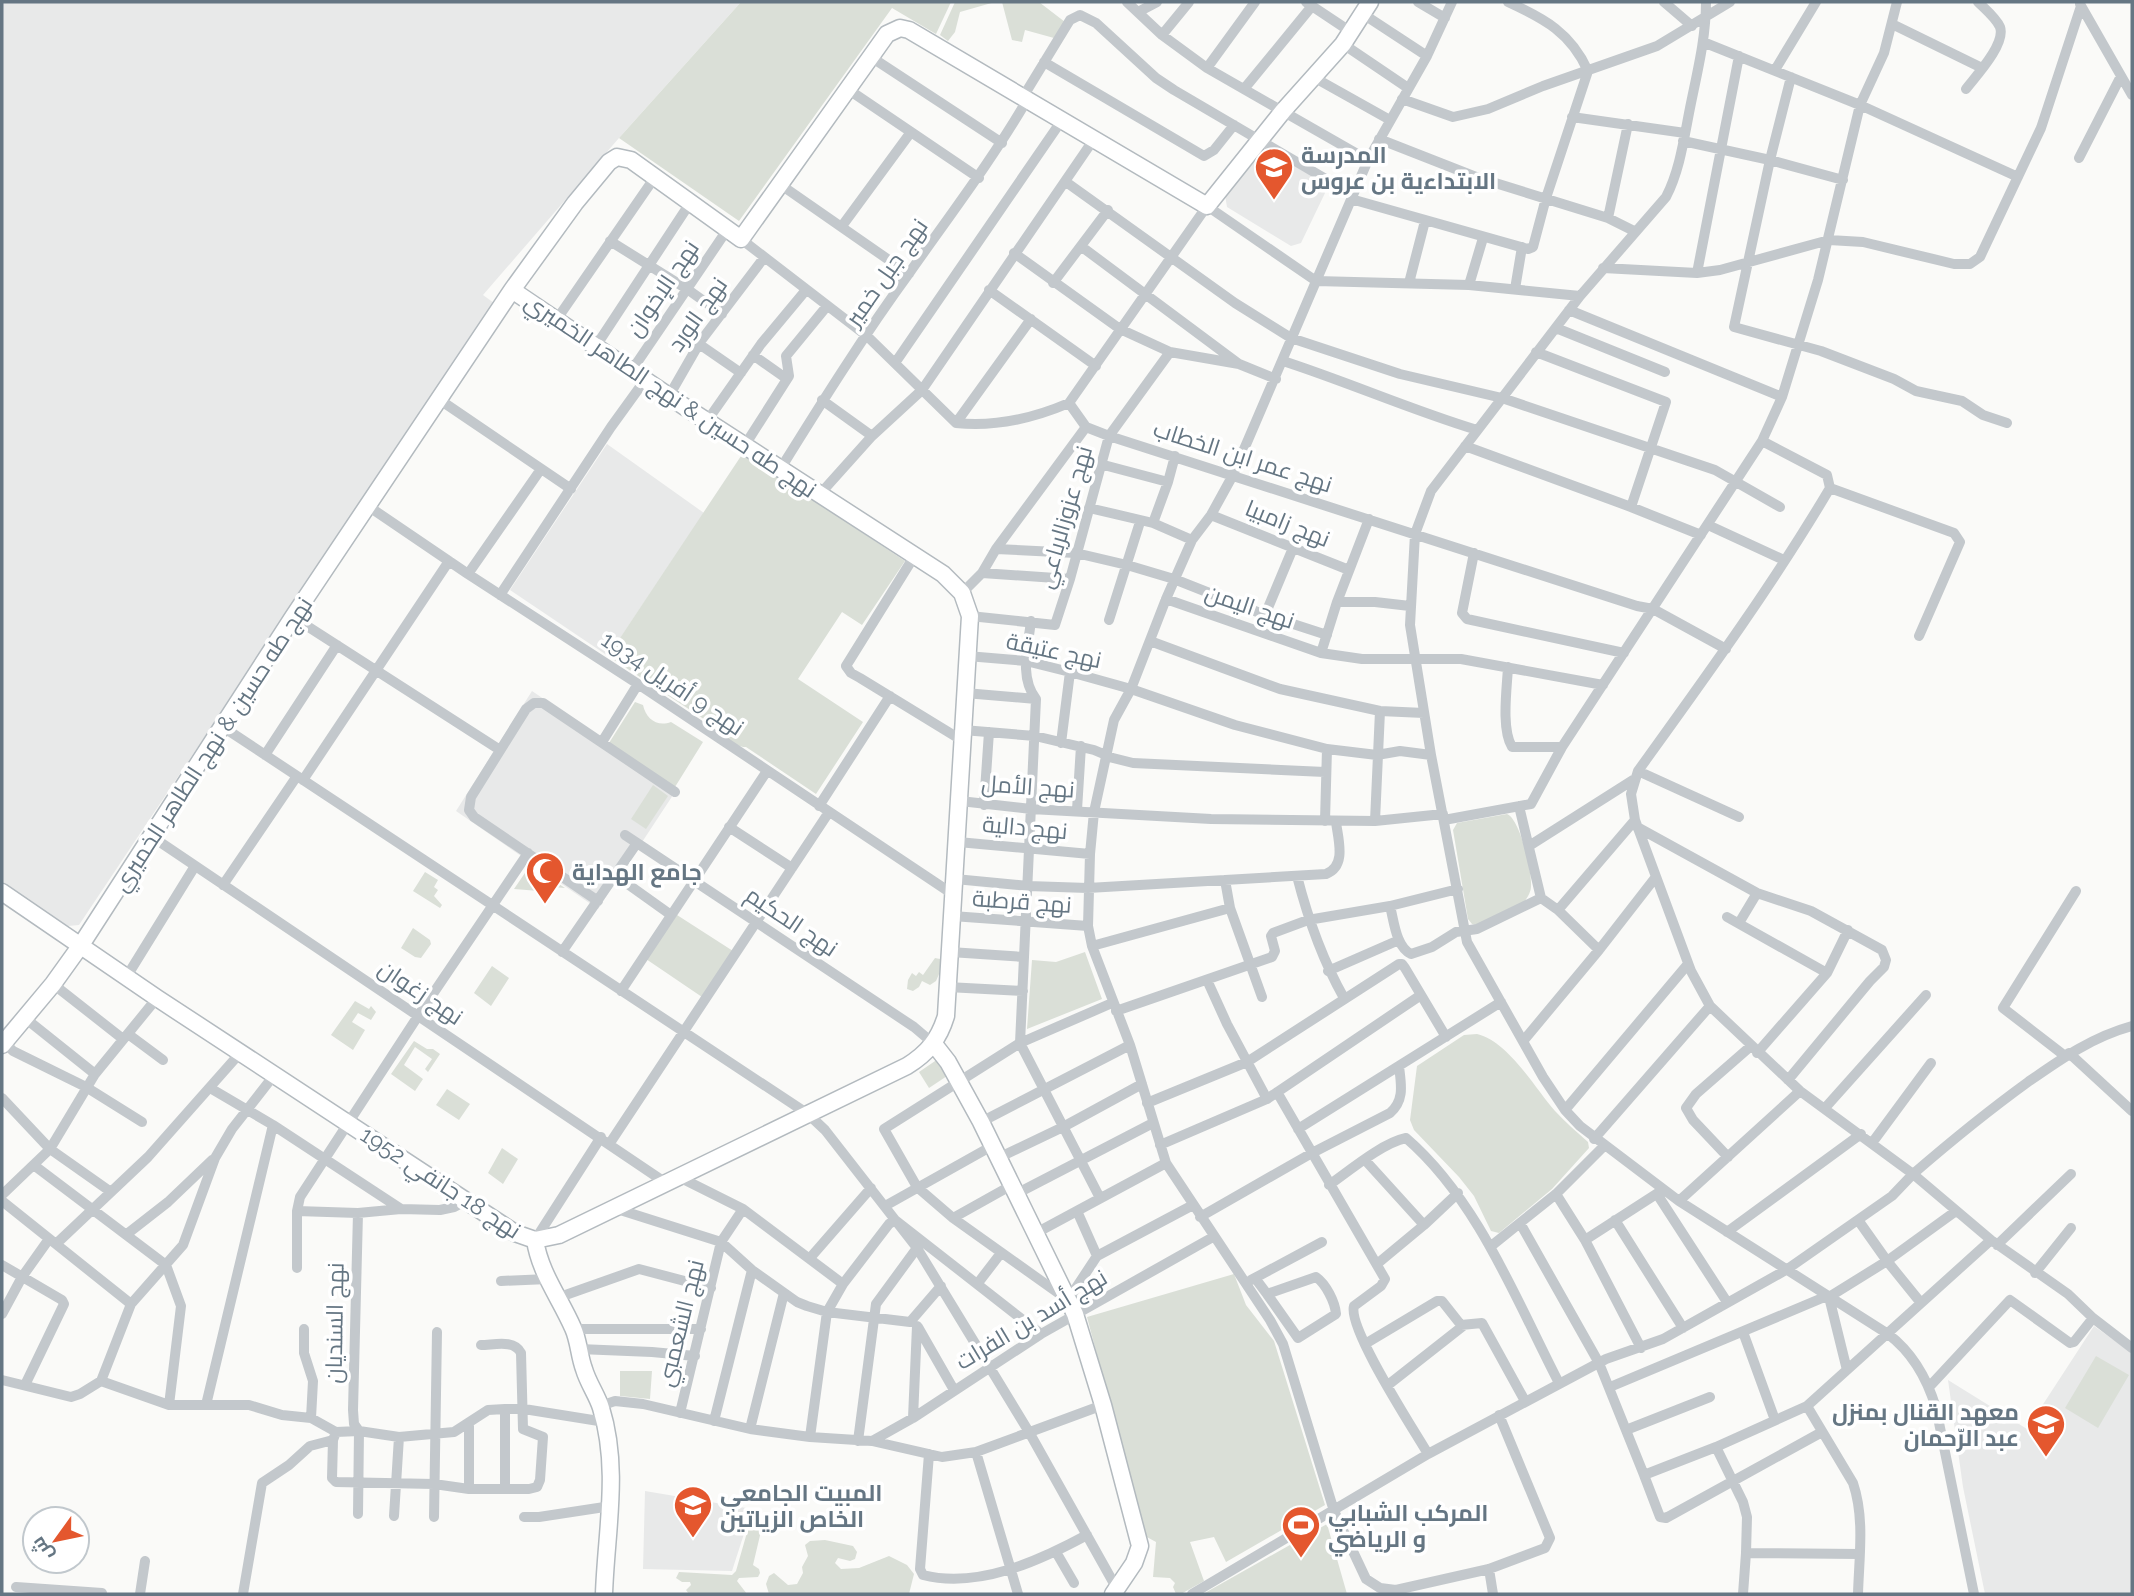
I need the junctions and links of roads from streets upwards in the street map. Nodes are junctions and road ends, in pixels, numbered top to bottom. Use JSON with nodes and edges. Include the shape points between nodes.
{"nodes":[{"id":1,"x":1127,"y":2,"type":"edge"},
{"id":2,"x":1157,"y":2,"type":"edge"},
{"id":3,"x":1189,"y":2,"type":"edge"},
{"id":4,"x":1255,"y":2,"type":"edge"},
{"id":5,"x":1418,"y":2,"type":"edge"},
{"id":6,"x":1452,"y":2,"type":"edge"},
{"id":7,"x":1508,"y":2,"type":"edge"},
{"id":8,"x":1664,"y":2,"type":"edge"},
{"id":9,"x":1706,"y":2,"type":"edge"},
{"id":10,"x":1730,"y":2,"type":"edge"},
{"id":11,"x":1816,"y":2,"type":"edge"},
{"id":12,"x":1897,"y":2,"type":"edge"},
{"id":13,"x":1979,"y":2,"type":"edge"},
{"id":14,"x":1309,"y":4,"type":"edge"},
{"id":15,"x":2080,"y":4,"type":"edge"},
{"id":16,"x":1367,"y":8,"type":"edge"},
{"id":17,"x":1138,"y":12,"type":"junction"},
{"id":18,"x":1445,"y":18,"type":"junction"},
{"id":19,"x":1706,"y":18,"type":"junction"},
{"id":20,"x":1892,"y":24,"type":"junction"},
{"id":21,"x":1692,"y":26,"type":"junction"},
{"id":22,"x":1162,"y":34,"type":"junction"},
{"id":23,"x":1347,"y":38,"type":"junction"},
{"id":24,"x":1703,"y":42,"type":"junction"},
{"id":25,"x":1427,"y":56,"type":"junction"},
{"id":26,"x":1739,"y":56,"type":"junction"},
{"id":27,"x":871,"y":57,"type":"junction"},
{"id":28,"x":1044,"y":62,"type":"junction"},
{"id":29,"x":1208,"y":68,"type":"junction"},
{"id":30,"x":1982,"y":68,"type":"junction"},
{"id":31,"x":1775,"y":70,"type":"junction"},
{"id":32,"x":1588,"y":72,"type":"junction"},
{"id":33,"x":1791,"y":76,"type":"junction"},
{"id":34,"x":2121,"y":76,"type":"junction"},
{"id":35,"x":1315,"y":78,"type":"junction"},
{"id":36,"x":1408,"y":88,"type":"junction"},
{"id":37,"x":1244,"y":89,"type":"junction"},
{"id":38,"x":1966,"y":89,"type":"dead end"},
{"id":39,"x":849,"y":90,"type":"junction"},
{"id":40,"x":2132,"y":95,"type":"edge"},
{"id":41,"x":1025,"y":99,"type":"junction"},
{"id":42,"x":1402,"y":99,"type":"junction"},
{"id":43,"x":1860,"y":105,"type":"junction"},
{"id":44,"x":1283,"y":111,"type":"junction"},
{"id":45,"x":1572,"y":117,"type":"junction"},
{"id":46,"x":1062,"y":120,"type":"junction"},
{"id":47,"x":1390,"y":120,"type":"junction"},
{"id":48,"x":1628,"y":124,"type":"junction"},
{"id":49,"x":1234,"y":125,"type":"junction"},
{"id":50,"x":911,"y":132,"type":"junction"},
{"id":51,"x":1684,"y":137,"type":"junction"},
{"id":52,"x":1094,"y":139,"type":"junction"},
{"id":53,"x":1379,"y":139,"type":"junction"},
{"id":54,"x":1261,"y":140,"type":"junction"},
{"id":55,"x":1002,"y":143,"type":"junction"},
{"id":56,"x":1721,"y":151,"type":"junction"},
{"id":57,"x":2079,"y":158,"type":"dead end"},
{"id":58,"x":1368,"y":160,"type":"junction"},
{"id":59,"x":1770,"y":160,"type":"junction"},
{"id":60,"x":654,"y":177,"type":"junction"},
{"id":61,"x":2018,"y":177,"type":"junction"},
{"id":62,"x":979,"y":178,"type":"junction"},
{"id":63,"x":1843,"y":180,"type":"junction"},
{"id":64,"x":1066,"y":182,"type":"junction"},
{"id":65,"x":780,"y":185,"type":"junction"},
{"id":66,"x":1352,"y":197,"type":"junction"},
{"id":67,"x":1546,"y":198,"type":"junction"},
{"id":68,"x":690,"y":203,"type":"junction"},
{"id":69,"x":1208,"y":206,"type":"junction"},
{"id":70,"x":1108,"y":210,"type":"junction"},
{"id":71,"x":1608,"y":218,"type":"junction"},
{"id":72,"x":1425,"y":221,"type":"junction"},
{"id":73,"x":842,"y":226,"type":"junction"},
{"id":74,"x":1634,"y":231,"type":"junction"},
{"id":75,"x":734,"y":234,"type":"junction"},
{"id":76,"x":1483,"y":238,"type":"junction"},
{"id":77,"x":1829,"y":240,"type":"junction"},
{"id":78,"x":610,"y":242,"type":"junction"},
{"id":79,"x":1082,"y":247,"type":"junction"},
{"id":80,"x":1522,"y":247,"type":"junction"},
{"id":81,"x":1014,"y":253,"type":"junction"},
{"id":82,"x":1173,"y":258,"type":"junction"},
{"id":83,"x":764,"y":259,"type":"junction"},
{"id":84,"x":1748,"y":262,"type":"junction"},
{"id":85,"x":649,"y":266,"type":"junction"},
{"id":86,"x":1603,"y":268,"type":"junction"},
{"id":87,"x":1697,"y":273,"type":"junction"},
{"id":88,"x":909,"y":274,"type":"junction"},
{"id":89,"x":1316,"y":281,"type":"junction"},
{"id":90,"x":1053,"y":283,"type":"junction"},
{"id":91,"x":1409,"y":283,"type":"junction"},
{"id":92,"x":1469,"y":285,"type":"junction"},
{"id":93,"x":687,"y":289,"type":"junction"},
{"id":94,"x":1515,"y":289,"type":"junction"},
{"id":95,"x":512,"y":290,"type":"junction"},
{"id":96,"x":806,"y":290,"type":"junction"},
{"id":97,"x":989,"y":290,"type":"junction"},
{"id":98,"x":1148,"y":294,"type":"junction"},
{"id":99,"x":1580,"y":296,"type":"junction"},
{"id":100,"x":827,"y":306,"type":"junction"},
{"id":101,"x":1569,"y":310,"type":"junction"},
{"id":102,"x":722,"y":314,"type":"junction"},
{"id":103,"x":557,"y":319,"type":"junction"},
{"id":104,"x":1031,"y":319,"type":"junction"},
{"id":105,"x":1556,"y":328,"type":"junction"},
{"id":106,"x":1120,"y":329,"type":"junction"},
{"id":107,"x":867,"y":336,"type":"junction"},
{"id":108,"x":1291,"y":338,"type":"junction"},
{"id":109,"x":699,"y":344,"type":"junction"},
{"id":110,"x":1798,"y":345,"type":"junction"},
{"id":111,"x":596,"y":346,"type":"junction"},
{"id":112,"x":1170,"y":352,"type":"junction"},
{"id":113,"x":1536,"y":352,"type":"junction"},
{"id":114,"x":753,"y":355,"type":"junction"},
{"id":115,"x":1283,"y":361,"type":"junction"},
{"id":116,"x":895,"y":363,"type":"junction"},
{"id":117,"x":1239,"y":363,"type":"junction"},
{"id":118,"x":1096,"y":366,"type":"junction"},
{"id":119,"x":632,"y":370,"type":"junction"},
{"id":120,"x":1665,"y":372,"type":"dead end"},
{"id":121,"x":741,"y":373,"type":"junction"},
{"id":122,"x":787,"y":379,"type":"junction"},
{"id":123,"x":1276,"y":379,"type":"junction"},
{"id":124,"x":645,"y":380,"type":"junction"},
{"id":125,"x":922,"y":390,"type":"junction"},
{"id":126,"x":669,"y":396,"type":"junction"},
{"id":127,"x":1782,"y":397,"type":"junction"},
{"id":128,"x":1502,"y":398,"type":"junction"},
{"id":129,"x":440,"y":400,"type":"junction"},
{"id":130,"x":822,"y":400,"type":"junction"},
{"id":131,"x":1069,"y":403,"type":"junction"},
{"id":132,"x":707,"y":421,"type":"junction"},
{"id":133,"x":2007,"y":423,"type":"dead end"},
{"id":134,"x":956,"y":424,"type":"junction"},
{"id":135,"x":1086,"y":427,"type":"junction"},
{"id":136,"x":1477,"y":430,"type":"junction"},
{"id":137,"x":872,"y":436,"type":"junction"},
{"id":138,"x":1109,"y":436,"type":"junction"},
{"id":139,"x":1762,"y":441,"type":"junction"},
{"id":140,"x":745,"y":445,"type":"junction"},
{"id":141,"x":1465,"y":446,"type":"junction"},
{"id":142,"x":1650,"y":448,"type":"junction"},
{"id":143,"x":1175,"y":456,"type":"junction"},
{"id":144,"x":1100,"y":464,"type":"junction"},
{"id":145,"x":541,"y":468,"type":"junction"},
{"id":146,"x":781,"y":468,"type":"junction"},
{"id":147,"x":1233,"y":475,"type":"junction"},
{"id":148,"x":1168,"y":482,"type":"junction"},
{"id":149,"x":1735,"y":482,"type":"junction"},
{"id":150,"x":1830,"y":488,"type":"junction"},
{"id":151,"x":571,"y":489,"type":"junction"},
{"id":152,"x":820,"y":494,"type":"junction"},
{"id":153,"x":368,"y":506,"type":"junction"},
{"id":154,"x":1631,"y":507,"type":"junction"},
{"id":155,"x":1780,"y":507,"type":"dead end"},
{"id":156,"x":1089,"y":508,"type":"junction"},
{"id":157,"x":1211,"y":514,"type":"junction"},
{"id":158,"x":1369,"y":519,"type":"junction"},
{"id":159,"x":1140,"y":522,"type":"junction"},
{"id":160,"x":1153,"y":523,"type":"junction"},
{"id":161,"x":1708,"y":525,"type":"junction"},
{"id":162,"x":1415,"y":534,"type":"junction"},
{"id":163,"x":1701,"y":536,"type":"junction"},
{"id":164,"x":1192,"y":540,"type":"junction"},
{"id":165,"x":1293,"y":548,"type":"junction"},
{"id":166,"x":996,"y":550,"type":"junction"},
{"id":167,"x":1076,"y":553,"type":"junction"},
{"id":168,"x":1474,"y":554,"type":"junction"},
{"id":169,"x":915,"y":555,"type":"junction"},
{"id":170,"x":1784,"y":560,"type":"junction"},
{"id":171,"x":449,"y":561,"type":"junction"},
{"id":172,"x":1126,"y":565,"type":"junction"},
{"id":173,"x":1349,"y":570,"type":"junction"},
{"id":174,"x":982,"y":573,"type":"junction"},
{"id":175,"x":468,"y":574,"type":"junction"},
{"id":176,"x":1070,"y":579,"type":"junction"},
{"id":177,"x":1174,"y":579,"type":"junction"},
{"id":178,"x":962,"y":593,"type":"junction"},
{"id":179,"x":500,"y":595,"type":"junction"},
{"id":180,"x":1166,"y":599,"type":"junction"},
{"id":181,"x":1337,"y":602,"type":"junction"},
{"id":182,"x":1410,"y":606,"type":"junction"},
{"id":183,"x":1653,"y":609,"type":"junction"},
{"id":184,"x":970,"y":615,"type":"junction"},
{"id":185,"x":1265,"y":615,"type":"junction"},
{"id":186,"x":293,"y":617,"type":"junction"},
{"id":187,"x":1110,"y":620,"type":"dead end"},
{"id":188,"x":1031,"y":621,"type":"junction"},
{"id":189,"x":1327,"y":635,"type":"junction"},
{"id":190,"x":1919,"y":636,"type":"dead end"},
{"id":191,"x":1150,"y":641,"type":"junction"},
{"id":192,"x":338,"y":645,"type":"junction"},
{"id":193,"x":1726,"y":649,"type":"junction"},
{"id":194,"x":1321,"y":653,"type":"junction"},
{"id":195,"x":1624,"y":653,"type":"junction"},
{"id":196,"x":967,"y":656,"type":"junction"},
{"id":197,"x":1414,"y":658,"type":"junction"},
{"id":198,"x":1026,"y":661,"type":"junction"},
{"id":199,"x":1508,"y":667,"type":"junction"},
{"id":200,"x":377,"y":670,"type":"junction"},
{"id":201,"x":1070,"y":671,"type":"junction"},
{"id":202,"x":638,"y":684,"type":"junction"},
{"id":203,"x":1603,"y":685,"type":"junction"},
{"id":204,"x":1130,"y":689,"type":"junction"},
{"id":205,"x":965,"y":693,"type":"junction"},
{"id":206,"x":890,"y":696,"type":"junction"},
{"id":207,"x":1036,"y":699,"type":"junction"},
{"id":208,"x":1380,"y":711,"type":"junction"},
{"id":209,"x":1424,"y":713,"type":"junction"},
{"id":210,"x":223,"y":727,"type":"junction"},
{"id":211,"x":989,"y":732,"type":"junction"},
{"id":212,"x":963,"y":735,"type":"junction"},
{"id":213,"x":1035,"y":736,"type":"junction"},
{"id":214,"x":601,"y":742,"type":"junction"},
{"id":215,"x":1061,"y":743,"type":"junction"},
{"id":216,"x":1081,"y":746,"type":"junction"},
{"id":217,"x":1562,"y":747,"type":"junction"},
{"id":218,"x":1327,"y":749,"type":"junction"},
{"id":219,"x":500,"y":750,"type":"junction"},
{"id":220,"x":1105,"y":753,"type":"junction"},
{"id":221,"x":265,"y":755,"type":"junction"},
{"id":222,"x":1377,"y":755,"type":"junction"},
{"id":223,"x":1431,"y":755,"type":"junction"},
{"id":224,"x":767,"y":771,"type":"junction"},
{"id":225,"x":1325,"y":772,"type":"junction"},
{"id":226,"x":1636,"y":775,"type":"junction"},
{"id":227,"x":300,"y":778,"type":"junction"},
{"id":228,"x":675,"y":792,"type":"dead end"},
{"id":229,"x":960,"y":801,"type":"junction"},
{"id":230,"x":984,"y":805,"type":"junction"},
{"id":231,"x":819,"y":806,"type":"junction"},
{"id":232,"x":1519,"y":806,"type":"junction"},
{"id":233,"x":1031,"y":809,"type":"junction"},
{"id":234,"x":1077,"y":810,"type":"junction"},
{"id":235,"x":1094,"y":811,"type":"junction"},
{"id":236,"x":829,"y":812,"type":"junction"},
{"id":237,"x":1444,"y":817,"type":"junction"},
{"id":238,"x":1739,"y":817,"type":"dead end"},
{"id":239,"x":1331,"y":821,"type":"junction"},
{"id":240,"x":1375,"y":821,"type":"junction"},
{"id":241,"x":1636,"y":823,"type":"junction"},
{"id":242,"x":730,"y":827,"type":"junction"},
{"id":243,"x":625,"y":835,"type":"dead end"},
{"id":244,"x":151,"y":836,"type":"junction"},
{"id":245,"x":958,"y":842,"type":"junction"},
{"id":246,"x":637,"y":843,"type":"junction"},
{"id":247,"x":1529,"y":846,"type":"junction"},
{"id":248,"x":1029,"y":848,"type":"junction"},
{"id":249,"x":528,"y":853,"type":"junction"},
{"id":250,"x":1090,"y":854,"type":"junction"},
{"id":251,"x":195,"y":866,"type":"junction"},
{"id":252,"x":792,"y":868,"type":"junction"},
{"id":253,"x":615,"y":876,"type":"junction"},
{"id":254,"x":1297,"y":876,"type":"junction"},
{"id":255,"x":1655,"y":878,"type":"junction"},
{"id":256,"x":1225,"y":880,"type":"junction"},
{"id":257,"x":694,"y":881,"type":"junction"},
{"id":258,"x":223,"y":885,"type":"junction"},
{"id":259,"x":1028,"y":886,"type":"junction"},
{"id":260,"x":954,"y":887,"type":"junction"},
{"id":261,"x":1088,"y":887,"type":"junction"},
{"id":262,"x":1458,"y":889,"type":"junction"},
{"id":263,"x":2076,"y":891,"type":"dead end"},
{"id":264,"x":2,"y":892,"type":"edge"},
{"id":265,"x":1757,"y":893,"type":"junction"},
{"id":266,"x":1541,"y":898,"type":"junction"},
{"id":267,"x":598,"y":901,"type":"junction"},
{"id":268,"x":492,"y":905,"type":"junction"},
{"id":269,"x":1390,"y":906,"type":"junction"},
{"id":270,"x":1230,"y":908,"type":"junction"},
{"id":271,"x":1558,"y":910,"type":"junction"},
{"id":272,"x":671,"y":915,"type":"junction"},
{"id":273,"x":952,"y":916,"type":"junction"},
{"id":274,"x":1727,"y":917,"type":"dead end"},
{"id":275,"x":1308,"y":920,"type":"junction"},
{"id":276,"x":756,"y":922,"type":"junction"},
{"id":277,"x":1026,"y":923,"type":"junction"},
{"id":278,"x":1739,"y":923,"type":"junction"},
{"id":279,"x":1088,"y":926,"type":"junction"},
{"id":280,"x":1464,"y":930,"type":"junction"},
{"id":281,"x":1848,"y":930,"type":"junction"},
{"id":282,"x":1399,"y":940,"type":"junction"},
{"id":283,"x":81,"y":945,"type":"junction"},
{"id":284,"x":1092,"y":946,"type":"junction"},
{"id":285,"x":1599,"y":950,"type":"junction"},
{"id":286,"x":1406,"y":951,"type":"junction"},
{"id":287,"x":562,"y":952,"type":"junction"},
{"id":288,"x":950,"y":952,"type":"junction"},
{"id":289,"x":1024,"y":957,"type":"junction"},
{"id":290,"x":1402,"y":964,"type":"junction"},
{"id":291,"x":1688,"y":964,"type":"junction"},
{"id":292,"x":1249,"y":965,"type":"junction"},
{"id":293,"x":1328,"y":971,"type":"junction"},
{"id":294,"x":1827,"y":973,"type":"junction"},
{"id":295,"x":127,"y":976,"type":"junction"},
{"id":296,"x":1207,"y":980,"type":"junction"},
{"id":297,"x":53,"y":984,"type":"junction"},
{"id":298,"x":947,"y":987,"type":"junction"},
{"id":299,"x":621,"y":990,"type":"junction"},
{"id":300,"x":1023,"y":991,"type":"junction"},
{"id":301,"x":1421,"y":995,"type":"junction"},
{"id":302,"x":1926,"y":995,"type":"dead end"},
{"id":303,"x":1262,"y":997,"type":"dead end"},
{"id":304,"x":157,"y":998,"type":"junction"},
{"id":305,"x":1343,"y":998,"type":"junction"},
{"id":306,"x":1502,"y":1002,"type":"junction"},
{"id":307,"x":1710,"y":1006,"type":"junction"},
{"id":308,"x":1114,"y":1007,"type":"junction"},
{"id":309,"x":418,"y":1016,"type":"junction"},
{"id":310,"x":24,"y":1018,"type":"junction"},
{"id":311,"x":2132,"y":1026,"type":"edge"},
{"id":312,"x":683,"y":1032,"type":"junction"},
{"id":313,"x":126,"y":1037,"type":"junction"},
{"id":314,"x":1446,"y":1037,"type":"junction"},
{"id":315,"x":1524,"y":1040,"type":"junction"},
{"id":316,"x":3,"y":1042,"type":"edge"},
{"id":317,"x":1020,"y":1043,"type":"junction"},
{"id":318,"x":934,"y":1044,"type":"junction"},
{"id":319,"x":1130,"y":1045,"type":"junction"},
{"id":320,"x":1754,"y":1049,"type":"junction"},
{"id":321,"x":241,"y":1052,"type":"junction"},
{"id":322,"x":2067,"y":1055,"type":"junction"},
{"id":323,"x":163,"y":1060,"type":"dead end"},
{"id":324,"x":1248,"y":1062,"type":"junction"},
{"id":325,"x":1931,"y":1063,"type":"dead end"},
{"id":326,"x":1399,"y":1066,"type":"junction"},
{"id":327,"x":94,"y":1074,"type":"junction"},
{"id":328,"x":275,"y":1074,"type":"junction"},
{"id":329,"x":958,"y":1080,"type":"junction"},
{"id":330,"x":1788,"y":1080,"type":"junction"},
{"id":331,"x":1142,"y":1084,"type":"junction"},
{"id":332,"x":86,"y":1087,"type":"junction"},
{"id":333,"x":210,"y":1088,"type":"junction"},
{"id":334,"x":1044,"y":1089,"type":"junction"},
{"id":335,"x":1800,"y":1091,"type":"junction"},
{"id":336,"x":1272,"y":1095,"type":"junction"},
{"id":337,"x":2,"y":1098,"type":"edge"},
{"id":338,"x":1147,"y":1103,"type":"junction"},
{"id":339,"x":1825,"y":1108,"type":"junction"},
{"id":340,"x":246,"y":1110,"type":"junction"},
{"id":341,"x":1565,"y":1110,"type":"junction"},
{"id":342,"x":2132,"y":1111,"type":"edge"},
{"id":343,"x":808,"y":1114,"type":"junction"},
{"id":344,"x":142,"y":1122,"type":"dead end"},
{"id":345,"x":981,"y":1122,"type":"junction"},
{"id":346,"x":349,"y":1123,"type":"junction"},
{"id":347,"x":1153,"y":1123,"type":"junction"},
{"id":348,"x":273,"y":1125,"type":"junction"},
{"id":349,"x":1063,"y":1127,"type":"junction"},
{"id":350,"x":1298,"y":1129,"type":"junction"},
{"id":351,"x":1861,"y":1134,"type":"junction"},
{"id":352,"x":1594,"y":1139,"type":"junction"},
{"id":353,"x":605,"y":1140,"type":"junction"},
{"id":354,"x":1872,"y":1143,"type":"junction"},
{"id":355,"x":1160,"y":1145,"type":"junction"},
{"id":356,"x":1604,"y":1146,"type":"junction"},
{"id":357,"x":50,"y":1149,"type":"junction"},
{"id":358,"x":995,"y":1152,"type":"junction"},
{"id":359,"x":1312,"y":1153,"type":"junction"},
{"id":360,"x":1728,"y":1157,"type":"junction"},
{"id":361,"x":215,"y":1158,"type":"junction"},
{"id":362,"x":324,"y":1160,"type":"junction"},
{"id":363,"x":1365,"y":1160,"type":"junction"},
{"id":364,"x":1080,"y":1161,"type":"junction"},
{"id":365,"x":1166,"y":1163,"type":"junction"},
{"id":366,"x":35,"y":1166,"type":"junction"},
{"id":367,"x":1913,"y":1174,"type":"junction"},
{"id":368,"x":2071,"y":1174,"type":"dead end"},
{"id":369,"x":673,"y":1180,"type":"junction"},
{"id":370,"x":1329,"y":1185,"type":"junction"},
{"id":371,"x":917,"y":1187,"type":"junction"},
{"id":372,"x":871,"y":1188,"type":"junction"},
{"id":373,"x":1014,"y":1189,"type":"junction"},
{"id":374,"x":111,"y":1192,"type":"junction"},
{"id":375,"x":1660,"y":1192,"type":"junction"},
{"id":376,"x":1458,"y":1193,"type":"junction"},
{"id":377,"x":1556,"y":1194,"type":"junction"},
{"id":378,"x":2,"y":1195,"type":"edge"},
{"id":379,"x":1100,"y":1198,"type":"junction"},
{"id":380,"x":1679,"y":1201,"type":"junction"},
{"id":381,"x":2,"y":1202,"type":"edge"},
{"id":382,"x":465,"y":1202,"type":"junction"},
{"id":383,"x":1193,"y":1205,"type":"junction"},
{"id":384,"x":885,"y":1206,"type":"junction"},
{"id":385,"x":401,"y":1209,"type":"junction"},
{"id":386,"x":617,"y":1209,"type":"junction"},
{"id":387,"x":743,"y":1209,"type":"junction"},
{"id":388,"x":93,"y":1210,"type":"junction"},
{"id":389,"x":297,"y":1211,"type":"junction"},
{"id":390,"x":1077,"y":1211,"type":"junction"},
{"id":391,"x":1956,"y":1211,"type":"junction"},
{"id":392,"x":358,"y":1213,"type":"junction"},
{"id":393,"x":1200,"y":1217,"type":"junction"},
{"id":394,"x":953,"y":1219,"type":"junction"},
{"id":395,"x":895,"y":1220,"type":"junction"},
{"id":396,"x":1615,"y":1220,"type":"junction"},
{"id":397,"x":1858,"y":1220,"type":"junction"},
{"id":398,"x":1520,"y":1223,"type":"junction"},
{"id":399,"x":1424,"y":1225,"type":"junction"},
{"id":400,"x":2071,"y":1228,"type":"dead end"},
{"id":401,"x":1727,"y":1232,"type":"junction"},
{"id":402,"x":1036,"y":1233,"type":"junction"},
{"id":403,"x":127,"y":1234,"type":"junction"},
{"id":404,"x":1213,"y":1237,"type":"junction"},
{"id":405,"x":535,"y":1240,"type":"junction"},
{"id":406,"x":1585,"y":1240,"type":"junction"},
{"id":407,"x":52,"y":1241,"type":"junction"},
{"id":408,"x":721,"y":1242,"type":"junction"},
{"id":409,"x":1322,"y":1242,"type":"dead end"},
{"id":410,"x":1994,"y":1243,"type":"junction"},
{"id":411,"x":1490,"y":1247,"type":"junction"},
{"id":412,"x":917,"y":1248,"type":"junction"},
{"id":413,"x":1001,"y":1252,"type":"junction"},
{"id":414,"x":1097,"y":1255,"type":"junction"},
{"id":415,"x":810,"y":1258,"type":"junction"},
{"id":416,"x":1887,"y":1261,"type":"junction"},
{"id":417,"x":1377,"y":1264,"type":"junction"},
{"id":418,"x":2,"y":1265,"type":"edge"},
{"id":419,"x":166,"y":1265,"type":"junction"},
{"id":420,"x":297,"y":1268,"type":"dead end"},
{"id":421,"x":752,"y":1270,"type":"junction"},
{"id":422,"x":1786,"y":1270,"type":"junction"},
{"id":423,"x":2035,"y":1273,"type":"junction"},
{"id":424,"x":22,"y":1277,"type":"junction"},
{"id":425,"x":548,"y":1279,"type":"junction"},
{"id":426,"x":501,"y":1280,"type":"dead end"},
{"id":427,"x":1250,"y":1281,"type":"junction"},
{"id":428,"x":978,"y":1283,"type":"junction"},
{"id":429,"x":843,"y":1284,"type":"junction"},
{"id":430,"x":941,"y":1286,"type":"junction"},
{"id":431,"x":711,"y":1288,"type":"junction"},
{"id":432,"x":784,"y":1293,"type":"junction"},
{"id":433,"x":1267,"y":1294,"type":"junction"},
{"id":434,"x":1828,"y":1296,"type":"junction"},
{"id":435,"x":557,"y":1298,"type":"junction"},
{"id":436,"x":1727,"y":1302,"type":"junction"},
{"id":437,"x":1922,"y":1303,"type":"junction"},
{"id":438,"x":131,"y":1304,"type":"junction"},
{"id":439,"x":1071,"y":1307,"type":"junction"},
{"id":440,"x":827,"y":1312,"type":"junction"},
{"id":441,"x":2,"y":1314,"type":"edge"},
{"id":442,"x":874,"y":1318,"type":"junction"},
{"id":443,"x":2093,"y":1318,"type":"junction"},
{"id":444,"x":915,"y":1322,"type":"junction"},
{"id":445,"x":1464,"y":1326,"type":"junction"},
{"id":446,"x":1683,"y":1328,"type":"junction"},
{"id":447,"x":304,"y":1329,"type":"dead end"},
{"id":448,"x":574,"y":1329,"type":"junction"},
{"id":449,"x":701,"y":1329,"type":"junction"},
{"id":450,"x":437,"y":1332,"type":"dead end"},
{"id":451,"x":1742,"y":1332,"type":"junction"},
{"id":452,"x":1041,"y":1334,"type":"junction"},
{"id":453,"x":1888,"y":1334,"type":"junction"},
{"id":454,"x":481,"y":1345,"type":"dead end"},
{"id":455,"x":1365,"y":1345,"type":"junction"},
{"id":456,"x":1641,"y":1348,"type":"junction"},
{"id":457,"x":2132,"y":1348,"type":"edge"},
{"id":458,"x":579,"y":1349,"type":"junction"},
{"id":459,"x":695,"y":1356,"type":"junction"},
{"id":460,"x":1599,"y":1363,"type":"junction"},
{"id":461,"x":989,"y":1366,"type":"junction"},
{"id":462,"x":1847,"y":1370,"type":"junction"},
{"id":463,"x":2,"y":1380,"type":"edge"},
{"id":464,"x":101,"y":1381,"type":"junction"},
{"id":465,"x":1559,"y":1383,"type":"junction"},
{"id":466,"x":25,"y":1385,"type":"junction"},
{"id":467,"x":1388,"y":1385,"type":"junction"},
{"id":468,"x":1930,"y":1386,"type":"junction"},
{"id":469,"x":1610,"y":1387,"type":"junction"},
{"id":470,"x":954,"y":1390,"type":"junction"},
{"id":471,"x":1710,"y":1397,"type":"dead end"},
{"id":472,"x":1525,"y":1401,"type":"junction"},
{"id":473,"x":170,"y":1405,"type":"junction"},
{"id":474,"x":206,"y":1405,"type":"junction"},
{"id":475,"x":1103,"y":1405,"type":"junction"},
{"id":476,"x":1807,"y":1406,"type":"junction"},
{"id":477,"x":505,"y":1409,"type":"junction"},
{"id":478,"x":524,"y":1409,"type":"junction"},
{"id":479,"x":680,"y":1413,"type":"junction"},
{"id":480,"x":602,"y":1414,"type":"junction"},
{"id":481,"x":1499,"y":1415,"type":"junction"},
{"id":482,"x":311,"y":1418,"type":"junction"},
{"id":483,"x":913,"y":1418,"type":"junction"},
{"id":484,"x":1775,"y":1420,"type":"junction"},
{"id":485,"x":714,"y":1421,"type":"junction"},
{"id":486,"x":469,"y":1423,"type":"junction"},
{"id":487,"x":750,"y":1429,"type":"junction"},
{"id":488,"x":1626,"y":1430,"type":"junction"},
{"id":489,"x":359,"y":1431,"type":"junction"},
{"id":490,"x":1028,"y":1432,"type":"junction"},
{"id":491,"x":1822,"y":1432,"type":"junction"},
{"id":492,"x":434,"y":1433,"type":"junction"},
{"id":493,"x":335,"y":1436,"type":"junction"},
{"id":494,"x":399,"y":1437,"type":"junction"},
{"id":495,"x":810,"y":1437,"type":"junction"},
{"id":496,"x":858,"y":1441,"type":"junction"},
{"id":497,"x":873,"y":1441,"type":"junction"},
{"id":498,"x":1716,"y":1447,"type":"junction"},
{"id":499,"x":976,"y":1452,"type":"junction"},
{"id":500,"x":929,"y":1454,"type":"junction"},
{"id":501,"x":1428,"y":1454,"type":"junction"},
{"id":502,"x":1644,"y":1475,"type":"junction"},
{"id":503,"x":1731,"y":1482,"type":"junction"},
{"id":504,"x":359,"y":1483,"type":"junction"},
{"id":505,"x":397,"y":1483,"type":"junction"},
{"id":506,"x":434,"y":1484,"type":"junction"},
{"id":507,"x":505,"y":1488,"type":"junction"},
{"id":508,"x":469,"y":1489,"type":"junction"},
{"id":509,"x":611,"y":1506,"type":"junction"},
{"id":510,"x":1334,"y":1511,"type":"junction"},
{"id":511,"x":358,"y":1514,"type":"dead end"},
{"id":512,"x":394,"y":1516,"type":"dead end"},
{"id":513,"x":434,"y":1517,"type":"dead end"},
{"id":514,"x":524,"y":1517,"type":"dead end"},
{"id":515,"x":1087,"y":1535,"type":"junction"},
{"id":516,"x":1056,"y":1552,"type":"junction"},
{"id":517,"x":1746,"y":1553,"type":"junction"},
{"id":518,"x":1859,"y":1555,"type":"junction"},
{"id":519,"x":145,"y":1561,"type":"dead end"},
{"id":520,"x":1010,"y":1568,"type":"junction"},
{"id":521,"x":1489,"y":1569,"type":"junction"},
{"id":522,"x":106,"y":1580,"type":"dead end"},
{"id":523,"x":1074,"y":1583,"type":"dead end"},
{"id":524,"x":16,"y":1587,"type":"dead end"},
{"id":525,"x":1115,"y":1592,"type":"edge"},
{"id":526,"x":102,"y":1594,"type":"edge"},
{"id":527,"x":140,"y":1594,"type":"edge"},
{"id":528,"x":243,"y":1594,"type":"edge"},
{"id":529,"x":604,"y":1594,"type":"edge"},
{"id":530,"x":1018,"y":1594,"type":"edge"},
{"id":531,"x":1192,"y":1594,"type":"edge"},
{"id":532,"x":1493,"y":1594,"type":"edge"},
{"id":533,"x":1744,"y":1594,"type":"edge"},
{"id":534,"x":1858,"y":1594,"type":"edge"},
{"id":535,"x":1973,"y":1594,"type":"edge"}],
"edges":[{"from":1,"to":17,"type":"street"},
{"from":2,"to":17,"type":"street"},
{"from":3,"to":22,"type":"street"},
{"from":4,"to":29,"type":"street"},
{"from":5,"to":18,"type":"street"},
{"from":6,"to":18,"type":"street"},
{"from":7,"to":32,"type":"street","via":[[1563,34]]},
{"from":8,"to":21,"type":"street"},
{"from":9,"to":19,"type":"street"},
{"from":10,"to":19,"type":"street"},
{"from":11,"to":31,"type":"street"},
{"from":12,"to":20,"type":"street"},
{"from":13,"to":30,"type":"street","via":[[2001,32]]},
{"from":14,"to":23,"type":"street"},
{"from":14,"to":37,"type":"street"},
{"from":15,"to":34,"type":"street"},
{"from":15,"to":61,"type":"street","via":[[2041,128]]},
{"from":16,"to":23,"type":"street"},
{"from":16,"to":25,"type":"street"},
{"from":17,"to":22,"type":"street"},
{"from":18,"to":25,"type":"street"},
{"from":19,"to":21,"type":"street"},
{"from":19,"to":24,"type":"street"},
{"from":20,"to":30,"type":"street"},
{"from":20,"to":43,"type":"street"},
{"from":21,"to":32,"type":"street","via":[[1657,46]]},
{"from":22,"to":29,"type":"street"},
{"from":23,"to":35,"type":"street"},
{"from":23,"to":36,"type":"street"},
{"from":24,"to":26,"type":"street"},
{"from":24,"to":51,"type":"street"},
{"from":25,"to":36,"type":"street"},
{"from":26,"to":31,"type":"street"},
{"from":26,"to":56,"type":"street"},
{"from":27,"to":39,"type":"street"},
{"from":27,"to":41,"type":"street","via":[[887,34],[904,28]]},
{"from":27,"to":55,"type":"street"},
{"from":28,"to":41,"type":"street","name":"نهج جبل خمير"},
{"from":28,"to":49,"type":"street","via":[[1204,156]]},
{"from":28,"to":49,"type":"street","name":"نهج جبل خمير","via":[[1070,20],[1080,15],[1096,23],[1156,78]]},
{"from":29,"to":37,"type":"street"},
{"from":30,"to":38,"type":"street"},
{"from":31,"to":33,"type":"street"},
{"from":32,"to":42,"type":"street","via":[[1460,117]]},
{"from":32,"to":45,"type":"street"},
{"from":33,"to":43,"type":"street"},
{"from":33,"to":59,"type":"street"},
{"from":34,"to":40,"type":"street"},
{"from":34,"to":57,"type":"street"},
{"from":35,"to":44,"type":"street"},
{"from":35,"to":47,"type":"street"},
{"from":36,"to":42,"type":"street"},
{"from":37,"to":44,"type":"street"},
{"from":39,"to":50,"type":"street"},
{"from":39,"to":65,"type":"street"},
{"from":41,"to":46,"type":"street"},
{"from":41,"to":55,"type":"street","name":"نهج جبل خمير"},
{"from":42,"to":47,"type":"street"},
{"from":43,"to":61,"type":"street"},
{"from":43,"to":63,"type":"street"},
{"from":44,"to":54,"type":"street"},
{"from":44,"to":58,"type":"street"},
{"from":45,"to":48,"type":"street"},
{"from":45,"to":67,"type":"street"},
{"from":46,"to":52,"type":"street"},
{"from":46,"to":116,"type":"street"},
{"from":47,"to":53,"type":"street"},
{"from":48,"to":51,"type":"street"},
{"from":48,"to":71,"type":"street"},
{"from":49,"to":54,"type":"street"},
{"from":50,"to":62,"type":"street"},
{"from":50,"to":73,"type":"street"},
{"from":51,"to":56,"type":"street"},
{"from":51,"to":74,"type":"street","via":[[1666,197]]},
{"from":52,"to":64,"type":"street"},
{"from":52,"to":69,"type":"street"},
{"from":53,"to":58,"type":"street"},
{"from":53,"to":67,"type":"street","via":[[1476,177]]},
{"from":54,"to":66,"type":"street"},
{"from":54,"to":69,"type":"street"},
{"from":55,"to":62,"type":"street","name":"نهج جبل خمير"},
{"from":56,"to":59,"type":"street"},
{"from":56,"to":87,"type":"street"},
{"from":58,"to":66,"type":"street"},
{"from":59,"to":63,"type":"street"},
{"from":59,"to":84,"type":"street"},
{"from":60,"to":68,"type":"street"},
{"from":60,"to":78,"type":"street"},
{"from":60,"to":95,"type":"street","via":[[627,157],[613,159]]},
{"from":61,"to":77,"type":"street","via":[[1980,257],[1970,264],[1863,242]]},
{"from":62,"to":88,"type":"street","name":"نهج جبل خمير"},
{"from":63,"to":77,"type":"street"},
{"from":64,"to":70,"type":"street"},
{"from":64,"to":81,"type":"street"},
{"from":65,"to":73,"type":"street"},
{"from":65,"to":75,"type":"street"},
{"from":66,"to":72,"type":"street"},
{"from":66,"to":89,"type":"street"},
{"from":67,"to":71,"type":"street"},
{"from":67,"to":80,"type":"street","via":[[1533,247]]},
{"from":68,"to":75,"type":"street"},
{"from":68,"to":85,"type":"street"},
{"from":69,"to":82,"type":"street"},
{"from":69,"to":89,"type":"street"},
{"from":70,"to":79,"type":"street"},
{"from":70,"to":82,"type":"street"},
{"from":71,"to":74,"type":"street"},
{"from":72,"to":76,"type":"street"},
{"from":72,"to":91,"type":"street"},
{"from":73,"to":88,"type":"street"},
{"from":74,"to":86,"type":"street"},
{"from":75,"to":83,"type":"street"},
{"from":75,"to":93,"type":"street","name":"نهج الإخوان"},
{"from":76,"to":80,"type":"street"},
{"from":76,"to":92,"type":"street"},
{"from":77,"to":84,"type":"street"},
{"from":77,"to":110,"type":"street"},
{"from":78,"to":85,"type":"street"},
{"from":78,"to":103,"type":"street"},
{"from":79,"to":90,"type":"street"},
{"from":79,"to":98,"type":"street"},
{"from":80,"to":94,"type":"street"},
{"from":81,"to":90,"type":"street"},
{"from":81,"to":97,"type":"street"},
{"from":82,"to":98,"type":"street"},
{"from":82,"to":108,"type":"street"},
{"from":83,"to":96,"type":"street"},
{"from":83,"to":102,"type":"street","name":"نهج الورد"},
{"from":84,"to":87,"type":"street"},
{"from":84,"to":110,"type":"street","via":[[1734,327]]},
{"from":85,"to":93,"type":"street"},
{"from":85,"to":111,"type":"street"},
{"from":86,"to":87,"type":"street"},
{"from":86,"to":99,"type":"street"},
{"from":88,"to":107,"type":"street","name":"نهج جبل خمير"},
{"from":89,"to":91,"type":"street"},
{"from":89,"to":108,"type":"street"},
{"from":90,"to":106,"type":"street"},
{"from":91,"to":92,"type":"street"},
{"from":92,"to":94,"type":"street"},
{"from":93,"to":102,"type":"street"},
{"from":93,"to":119,"type":"street","name":"نهج الإخوان"},
{"from":94,"to":99,"type":"street"},
{"from":95,"to":103,"type":"street","name":"نهج طه حسين & نهج الطاهر الخميري"},
{"from":95,"to":129,"type":"street","name":"نهج طه حسين & نهج الطاهر الخميري"},
{"from":96,"to":100,"type":"street"},
{"from":96,"to":114,"type":"street"},
{"from":97,"to":104,"type":"street"},
{"from":97,"to":125,"type":"street"},
{"from":98,"to":106,"type":"street"},
{"from":98,"to":117,"type":"street"},
{"from":99,"to":101,"type":"street"},
{"from":100,"to":107,"type":"street"},
{"from":100,"to":122,"type":"street","via":[[786,356]]},
{"from":101,"to":105,"type":"street"},
{"from":101,"to":127,"type":"street"},
{"from":102,"to":109,"type":"street","name":"نهج الورد"},
{"from":103,"to":111,"type":"street","name":"نهج طه حسين & نهج الطاهر الخميري"},
{"from":104,"to":118,"type":"street"},
{"from":104,"to":134,"type":"street"},
{"from":105,"to":113,"type":"street"},
{"from":105,"to":120,"type":"street"},
{"from":106,"to":112,"type":"street"},
{"from":106,"to":118,"type":"street"},
{"from":107,"to":116,"type":"street"},
{"from":107,"to":130,"type":"street","name":"نهج جبل خمير"},
{"from":108,"to":115,"type":"street"},
{"from":108,"to":128,"type":"street","via":[[1400,374]]},
{"from":109,"to":121,"type":"street"},
{"from":109,"to":126,"type":"street","name":"نهج الورد"},
{"from":110,"to":127,"type":"street"},
{"from":110,"to":133,"type":"street","via":[[1916,391],[1962,401]]},
{"from":111,"to":119,"type":"street","name":"نهج طه حسين & نهج الطاهر الخميري"},
{"from":112,"to":117,"type":"street"},
{"from":112,"to":138,"type":"street","name":"نهج عزوزالرباعي"},
{"from":113,"to":128,"type":"street"},
{"from":113,"to":142,"type":"street","via":[[1666,402]]},
{"from":114,"to":121,"type":"street"},
{"from":114,"to":122,"type":"street"},
{"from":115,"to":123,"type":"street"},
{"from":115,"to":136,"type":"street"},
{"from":116,"to":125,"type":"street"},
{"from":117,"to":123,"type":"street"},
{"from":118,"to":131,"type":"street"},
{"from":119,"to":124,"type":"street","name":"نهج طه حسين & نهج الطاهر الخميري"},
{"from":121,"to":132,"type":"street"},
{"from":122,"to":140,"type":"street"},
{"from":123,"to":147,"type":"street"},
{"from":124,"to":126,"type":"street","name":"نهج طه حسين & نهج الطاهر الخميري"},
{"from":124,"to":151,"type":"street"},
{"from":125,"to":134,"type":"street"},
{"from":125,"to":137,"type":"street"},
{"from":126,"to":132,"type":"street","name":"نهج طه حسين & نهج الطاهر الخميري"},
{"from":127,"to":139,"type":"street"},
{"from":128,"to":136,"type":"street"},
{"from":128,"to":142,"type":"street"},
{"from":129,"to":145,"type":"street"},
{"from":129,"to":153,"type":"street","name":"نهج طه حسين & نهج الطاهر الخميري"},
{"from":130,"to":137,"type":"street"},
{"from":130,"to":146,"type":"street","name":"نهج جبل خمير"},
{"from":131,"to":134,"type":"street","via":[[983,425]]},
{"from":131,"to":135,"type":"street"},
{"from":132,"to":140,"type":"street","name":"نهج طه حسين & نهج الطاهر الخميري"},
{"from":135,"to":138,"type":"street","name":"نهج عمر ابن الخطاب"},
{"from":135,"to":166,"type":"street"},
{"from":136,"to":141,"type":"street"},
{"from":137,"to":152,"type":"street"},
{"from":138,"to":143,"type":"street","name":"نهج عمر ابن الخطاب"},
{"from":138,"to":144,"type":"street","name":"نهج عزوزالرباعي"},
{"from":139,"to":149,"type":"street"},
{"from":139,"to":150,"type":"street","via":[[1827,475]]},
{"from":140,"to":146,"type":"street","name":"نهج طه حسين & نهج الطاهر الخميري"},
{"from":141,"to":154,"type":"street"},
{"from":141,"to":162,"type":"street","via":[[1431,491]]},
{"from":142,"to":149,"type":"street","via":[[1715,470]]},
{"from":142,"to":154,"type":"street"},
{"from":143,"to":147,"type":"street","name":"نهج عمر ابن الخطاب"},
{"from":143,"to":148,"type":"street"},
{"from":144,"to":148,"type":"street"},
{"from":144,"to":156,"type":"street","name":"نهج عزوزالرباعي"},
{"from":145,"to":151,"type":"street"},
{"from":145,"to":175,"type":"street"},
{"from":146,"to":152,"type":"street","name":"نهج طه حسين & نهج الطاهر الخميري"},
{"from":147,"to":157,"type":"street"},
{"from":147,"to":158,"type":"street","name":"نهج عمر ابن الخطاب"},
{"from":148,"to":160,"type":"street"},
{"from":149,"to":155,"type":"street"},
{"from":149,"to":161,"type":"street"},
{"from":150,"to":170,"type":"street"},
{"from":150,"to":190,"type":"street","via":[[1959,538]]},
{"from":151,"to":179,"type":"street"},
{"from":152,"to":169,"type":"street","name":"نهج طه حسين & نهج الطاهر الخميري"},
{"from":153,"to":171,"type":"street","name":"نهج 9 أفريل 1934"},
{"from":153,"to":186,"type":"street","name":"نهج طه حسين & نهج الطاهر الخميري"},
{"from":154,"to":163,"type":"street"},
{"from":156,"to":159,"type":"street"},
{"from":156,"to":167,"type":"street","name":"نهج عزوزالرباعي"},
{"from":157,"to":164,"type":"street"},
{"from":157,"to":165,"type":"street","name":"نهج زامبيا"},
{"from":158,"to":162,"type":"street","name":"نهج عمر ابن الخطاب"},
{"from":158,"to":173,"type":"street"},
{"from":159,"to":160,"type":"street"},
{"from":159,"to":172,"type":"street"},
{"from":160,"to":164,"type":"street"},
{"from":161,"to":163,"type":"street"},
{"from":161,"to":170,"type":"street"},
{"from":162,"to":168,"type":"street","name":"نهج عمر ابن الخطاب"},
{"from":162,"to":182,"type":"street"},
{"from":163,"to":183,"type":"street"},
{"from":164,"to":177,"type":"street"},
{"from":165,"to":173,"type":"street","name":"نهج زامبيا"},
{"from":165,"to":185,"type":"street"},
{"from":166,"to":167,"type":"street"},
{"from":166,"to":174,"type":"street"},
{"from":167,"to":172,"type":"street"},
{"from":167,"to":176,"type":"street","name":"نهج عزوزالرباعي"},
{"from":168,"to":183,"type":"street","name":"نهج عمر ابن الخطاب"},
{"from":168,"to":195,"type":"street","via":[[1462,604],[1467,619]]},
{"from":169,"to":178,"type":"street","name":"نهج طه حسين & نهج الطاهر الخميري"},
{"from":169,"to":206,"type":"street","via":[[846,664],[851,673]]},
{"from":170,"to":193,"type":"street"},
{"from":171,"to":175,"type":"street","name":"نهج 9 أفريل 1934"},
{"from":171,"to":200,"type":"street"},
{"from":172,"to":177,"type":"street"},
{"from":172,"to":187,"type":"street"},
{"from":173,"to":181,"type":"street"},
{"from":174,"to":176,"type":"street"},
{"from":174,"to":178,"type":"street"},
{"from":175,"to":179,"type":"street","name":"نهج 9 أفريل 1934"},
{"from":176,"to":188,"type":"street","name":"نهج عزوزالرباعي","via":[[1055,625]]},
{"from":177,"to":180,"type":"street"},
{"from":177,"to":185,"type":"street"},
{"from":178,"to":184,"type":"street","name":"نهج طه حسين & نهج الطاهر الخميري"},
{"from":179,"to":202,"type":"street","name":"نهج 9 أفريل 1934"},
{"from":180,"to":191,"type":"street"},
{"from":180,"to":194,"type":"street","name":"نهج اليمن"},
{"from":181,"to":182,"type":"street"},
{"from":181,"to":189,"type":"street"},
{"from":182,"to":197,"type":"street"},
{"from":183,"to":193,"type":"street","name":"نهج عمر ابن الخطاب"},
{"from":183,"to":195,"type":"street"},
{"from":184,"to":188,"type":"street","name":"نهج عزوزالرباعي"},
{"from":184,"to":196,"type":"street","name":"نهج طه حسين & نهج الطاهر الخميري"},
{"from":185,"to":189,"type":"street"},
{"from":186,"to":192,"type":"street"},
{"from":186,"to":210,"type":"street","name":"نهج طه حسين & نهج الطاهر الخميري"},
{"from":188,"to":198,"type":"street"},
{"from":189,"to":194,"type":"street"},
{"from":191,"to":204,"type":"street"},
{"from":191,"to":208,"type":"street","via":[[1280,689]]},
{"from":192,"to":200,"type":"street"},
{"from":192,"to":221,"type":"street"},
{"from":193,"to":226,"type":"street"},
{"from":194,"to":197,"type":"street","name":"نهج اليمن","via":[[1362,659]]},
{"from":195,"to":203,"type":"street"},
{"from":196,"to":198,"type":"street","name":"نهج عتيقة"},
{"from":196,"to":205,"type":"street","name":"نهج طه حسين & نهج الطاهر الخميري"},
{"from":197,"to":199,"type":"street","name":"نهج اليمن"},
{"from":197,"to":209,"type":"street"},
{"from":198,"to":201,"type":"street","name":"نهج عتيقة"},
{"from":198,"to":207,"type":"street","via":[[1026,681]]},
{"from":199,"to":203,"type":"street","name":"نهج اليمن"},
{"from":199,"to":217,"type":"street","via":[[1506,714],[1511,747]]},
{"from":200,"to":219,"type":"street"},
{"from":200,"to":227,"type":"street"},
{"from":201,"to":204,"type":"street","name":"نهج عتيقة"},
{"from":201,"to":215,"type":"street"},
{"from":202,"to":214,"type":"street"},
{"from":202,"to":224,"type":"street","name":"نهج 9 أفريل 1934"},
{"from":203,"to":217,"type":"street"},
{"from":204,"to":218,"type":"street","name":"نهج عتيقة","via":[[1236,726]]},
{"from":204,"to":220,"type":"street","via":[[1114,720]]},
{"from":205,"to":207,"type":"street"},
{"from":205,"to":212,"type":"street","name":"نهج طه حسين & نهج الطاهر الخميري"},
{"from":206,"to":212,"type":"street"},
{"from":206,"to":231,"type":"street"},
{"from":207,"to":213,"type":"street"},
{"from":208,"to":209,"type":"street"},
{"from":208,"to":222,"type":"street"},
{"from":209,"to":223,"type":"street"},
{"from":210,"to":221,"type":"street"},
{"from":210,"to":244,"type":"street","name":"نهج طه حسين & نهج الطاهر الخميري"},
{"from":211,"to":212,"type":"street"},
{"from":211,"to":213,"type":"street"},
{"from":211,"to":230,"type":"street"},
{"from":212,"to":229,"type":"street","name":"نهج طه حسين & نهج الطاهر الخميري"},
{"from":213,"to":215,"type":"street"},
{"from":213,"to":233,"type":"street"},
{"from":214,"to":219,"type":"street","via":[[539,702],[529,705]]},
{"from":214,"to":228,"type":"street"},
{"from":215,"to":216,"type":"street"},
{"from":216,"to":220,"type":"street"},
{"from":216,"to":234,"type":"street"},
{"from":217,"to":232,"type":"street","via":[[1531,804]]},
{"from":218,"to":222,"type":"street","name":"نهج عتيقة"},
{"from":218,"to":225,"type":"street"},
{"from":219,"to":249,"type":"street","via":[[471,797],[469,810]]},
{"from":220,"to":225,"type":"street","via":[[1146,765]]},
{"from":220,"to":235,"type":"street"},
{"from":221,"to":227,"type":"street"},
{"from":222,"to":223,"type":"street","name":"نهج عتيقة","via":[[1400,751]]},
{"from":222,"to":240,"type":"street"},
{"from":223,"to":237,"type":"street"},
{"from":224,"to":231,"type":"street","name":"نهج 9 أفريل 1934"},
{"from":224,"to":242,"type":"street"},
{"from":225,"to":239,"type":"street"},
{"from":226,"to":238,"type":"street"},
{"from":226,"to":241,"type":"street","via":[[1631,794]]},
{"from":226,"to":247,"type":"street"},
{"from":227,"to":258,"type":"street"},
{"from":227,"to":268,"type":"street"},
{"from":229,"to":230,"type":"street","name":"نهج الأمل"},
{"from":229,"to":245,"type":"street","name":"نهج طه حسين & نهج الطاهر الخميري"},
{"from":230,"to":233,"type":"street","name":"نهج الأمل"},
{"from":231,"to":236,"type":"street","name":"نهج 9 أفريل 1934"},
{"from":232,"to":237,"type":"street","name":"نهج الأمل"},
{"from":232,"to":247,"type":"street"},
{"from":233,"to":234,"type":"street","name":"نهج الأمل"},
{"from":233,"to":248,"type":"street"},
{"from":234,"to":235,"type":"street","name":"نهج الأمل"},
{"from":235,"to":239,"type":"street","name":"نهج الأمل"},
{"from":235,"to":250,"type":"street"},
{"from":236,"to":252,"type":"street"},
{"from":236,"to":260,"type":"street","name":"نهج 9 أفريل 1934"},
{"from":237,"to":240,"type":"street","name":"نهج الأمل"},
{"from":237,"to":262,"type":"street"},
{"from":239,"to":240,"type":"street","name":"نهج الأمل"},
{"from":239,"to":254,"type":"street","via":[[1338,866],[1326,874]]},
{"from":241,"to":255,"type":"street"},
{"from":241,"to":265,"type":"street"},
{"from":241,"to":271,"type":"street"},
{"from":242,"to":252,"type":"street"},
{"from":242,"to":257,"type":"street"},
{"from":243,"to":246,"type":"street","name":"نهج الحكيم"},
{"from":244,"to":251,"type":"street","name":"نهج زغوان"},
{"from":244,"to":283,"type":"street","name":"نهج طه حسين & نهج الطاهر الخميري"},
{"from":245,"to":248,"type":"street","name":"نهج دالية"},
{"from":245,"to":260,"type":"street","name":"نهج طه حسين & نهج الطاهر الخميري"},
{"from":246,"to":253,"type":"street"},
{"from":246,"to":257,"type":"street","name":"نهج الحكيم"},
{"from":247,"to":266,"type":"street"},
{"from":248,"to":250,"type":"street","name":"نهج دالية"},
{"from":248,"to":259,"type":"street"},
{"from":249,"to":267,"type":"street"},
{"from":249,"to":268,"type":"street"},
{"from":250,"to":261,"type":"street"},
{"from":251,"to":258,"type":"street","name":"نهج زغوان"},
{"from":251,"to":295,"type":"street"},
{"from":252,"to":276,"type":"street"},
{"from":253,"to":267,"type":"street"},
{"from":253,"to":272,"type":"street"},
{"from":254,"to":256,"type":"street"},
{"from":254,"to":275,"type":"street"},
{"from":255,"to":285,"type":"street"},
{"from":255,"to":291,"type":"street"},
{"from":256,"to":261,"type":"street"},
{"from":256,"to":270,"type":"street"},
{"from":257,"to":272,"type":"street"},
{"from":257,"to":276,"type":"street","name":"نهج الحكيم"},
{"from":258,"to":309,"type":"street","name":"نهج زغوان"},
{"from":259,"to":260,"type":"street"},
{"from":259,"to":261,"type":"street"},
{"from":259,"to":277,"type":"street"},
{"from":260,"to":273,"type":"street","name":"نهج طه حسين & نهج الطاهر الخميري"},
{"from":261,"to":279,"type":"street"},
{"from":262,"to":269,"type":"street"},
{"from":262,"to":280,"type":"street"},
{"from":263,"to":322,"type":"street","via":[[2003,1008]]},
{"from":264,"to":283,"type":"street","name":"نهج 18 جانفي 1952"},
{"from":265,"to":278,"type":"street"},
{"from":265,"to":281,"type":"street","via":[[1811,911]]},
{"from":266,"to":271,"type":"street"},
{"from":266,"to":280,"type":"street","via":[[1477,929]]},
{"from":267,"to":287,"type":"street"},
{"from":268,"to":287,"type":"street"},
{"from":268,"to":309,"type":"street"},
{"from":269,"to":275,"type":"street"},
{"from":269,"to":282,"type":"street"},
{"from":270,"to":284,"type":"street"},
{"from":270,"to":292,"type":"street"},
{"from":271,"to":285,"type":"street"},
{"from":272,"to":299,"type":"street"},
{"from":273,"to":277,"type":"street","name":"نهج قرطبة"},
{"from":273,"to":288,"type":"street","name":"نهج طه حسين & نهج الطاهر الخميري"},
{"from":274,"to":278,"type":"street"},
{"from":275,"to":292,"type":"street","via":[[1273,933],[1275,953]]},
{"from":275,"to":293,"type":"street"},
{"from":276,"to":312,"type":"street"},
{"from":276,"to":318,"type":"street","name":"نهج الحكيم"},
{"from":277,"to":279,"type":"street","name":"نهج قرطبة"},
{"from":277,"to":289,"type":"street"},
{"from":278,"to":294,"type":"street"},
{"from":279,"to":284,"type":"street"},
{"from":280,"to":286,"type":"street","via":[[1432,947],[1411,954]]},
{"from":280,"to":306,"type":"street"},
{"from":281,"to":294,"type":"street"},
{"from":281,"to":330,"type":"street","via":[[1882,950],[1884,967]]},
{"from":282,"to":286,"type":"street"},
{"from":282,"to":293,"type":"street"},
{"from":283,"to":295,"type":"street","name":"نهج 18 جانفي 1952"},
{"from":283,"to":297,"type":"street","name":"نهج طه حسين & نهج الطاهر الخميري"},
{"from":284,"to":308,"type":"street"},
{"from":285,"to":315,"type":"street"},
{"from":286,"to":290,"type":"street"},
{"from":287,"to":299,"type":"street"},
{"from":288,"to":289,"type":"street"},
{"from":288,"to":298,"type":"street","name":"نهج طه حسين & نهج الطاهر الخميري"},
{"from":289,"to":300,"type":"street"},
{"from":290,"to":301,"type":"street"},
{"from":290,"to":305,"type":"street"},
{"from":291,"to":307,"type":"street"},
{"from":291,"to":341,"type":"street"},
{"from":292,"to":296,"type":"street"},
{"from":292,"to":303,"type":"street"},
{"from":293,"to":305,"type":"street"},
{"from":294,"to":320,"type":"street"},
{"from":295,"to":304,"type":"street","name":"نهج 18 جانفي 1952"},
{"from":296,"to":308,"type":"street"},
{"from":296,"to":324,"type":"street"},
{"from":297,"to":310,"type":"street","name":"نهج طه حسين & نهج الطاهر الخميري"},
{"from":297,"to":313,"type":"street"},
{"from":298,"to":300,"type":"street"},
{"from":298,"to":318,"type":"street","name":"نهج طه حسين & نهج الطاهر الخميري","via":[[946,1016]]},
{"from":299,"to":312,"type":"street"},
{"from":300,"to":317,"type":"street"},
{"from":301,"to":314,"type":"street"},
{"from":301,"to":336,"type":"street"},
{"from":302,"to":339,"type":"street"},
{"from":304,"to":313,"type":"street"},
{"from":304,"to":321,"type":"street","name":"نهج 18 جانفي 1952"},
{"from":305,"to":324,"type":"street"},
{"from":306,"to":314,"type":"street"},
{"from":306,"to":315,"type":"street"},
{"from":307,"to":320,"type":"street"},
{"from":307,"to":352,"type":"street"},
{"from":308,"to":317,"type":"street"},
{"from":308,"to":319,"type":"street"},
{"from":309,"to":346,"type":"street"},
{"from":309,"to":353,"type":"street","name":"نهج زغوان"},
{"from":310,"to":316,"type":"street","name":"نهج طه حسين & نهج الطاهر الخميري"},
{"from":310,"to":327,"type":"street"},
{"from":311,"to":322,"type":"street"},
{"from":312,"to":343,"type":"street"},
{"from":312,"to":353,"type":"street"},
{"from":313,"to":323,"type":"street"},
{"from":313,"to":327,"type":"street"},
{"from":314,"to":326,"type":"street"},
{"from":315,"to":341,"type":"street"},
{"from":316,"to":332,"type":"street"},
{"from":317,"to":329,"type":"street"},
{"from":317,"to":334,"type":"street"},
{"from":318,"to":329,"type":"street"},
{"from":318,"to":343,"type":"street","name":"نهج 18 جانفي 1952","via":[[907,1066]]},
{"from":319,"to":331,"type":"street"},
{"from":319,"to":334,"type":"street"},
{"from":320,"to":330,"type":"street"},
{"from":320,"to":360,"type":"street","via":[[1696,1094],[1686,1108]]},
{"from":321,"to":328,"type":"street","name":"نهج 18 جانفي 1952"},
{"from":321,"to":333,"type":"street"},
{"from":322,"to":342,"type":"street"},
{"from":322,"to":367,"type":"street","via":[[1993,1107]]},
{"from":324,"to":336,"type":"street"},
{"from":324,"to":338,"type":"street"},
{"from":325,"to":354,"type":"street"},
{"from":326,"to":350,"type":"street"},
{"from":326,"to":359,"type":"street","via":[[1402,1095],[1396,1108]]},
{"from":327,"to":332,"type":"street"},
{"from":328,"to":340,"type":"street"},
{"from":328,"to":346,"type":"street","name":"نهج 18 جانفي 1952"},
{"from":329,"to":345,"type":"street"},
{"from":329,"to":371,"type":"street","via":[[884,1129]]},
{"from":330,"to":335,"type":"street"},
{"from":331,"to":338,"type":"street"},
{"from":331,"to":349,"type":"street"},
{"from":332,"to":344,"type":"street"},
{"from":332,"to":357,"type":"street"},
{"from":333,"to":340,"type":"street"},
{"from":333,"to":374,"type":"street"},
{"from":334,"to":345,"type":"street"},
{"from":334,"to":349,"type":"street"},
{"from":335,"to":339,"type":"street"},
{"from":335,"to":360,"type":"street"},
{"from":336,"to":350,"type":"street"},
{"from":336,"to":355,"type":"street"},
{"from":337,"to":357,"type":"street"},
{"from":338,"to":347,"type":"street"},
{"from":339,"to":351,"type":"street"},
{"from":340,"to":348,"type":"street"},
{"from":340,"to":361,"type":"street"},
{"from":341,"to":352,"type":"street"},
{"from":343,"to":369,"type":"street","name":"نهج 18 جانفي 1952"},
{"from":343,"to":372,"type":"street"},
{"from":345,"to":358,"type":"street"},
{"from":346,"to":362,"type":"street"},
{"from":346,"to":382,"type":"street","name":"نهج 18 جانفي 1952"},
{"from":347,"to":355,"type":"street"},
{"from":347,"to":364,"type":"street"},
{"from":348,"to":362,"type":"street"},
{"from":348,"to":474,"type":"street"},
{"from":349,"to":358,"type":"street"},
{"from":349,"to":364,"type":"street"},
{"from":350,"to":359,"type":"street"},
{"from":351,"to":354,"type":"street"},
{"from":351,"to":401,"type":"street"},
{"from":352,"to":356,"type":"street"},
{"from":353,"to":369,"type":"street","name":"نهج زغوان"},
{"from":353,"to":405,"type":"street"},
{"from":354,"to":367,"type":"street"},
{"from":355,"to":365,"type":"street"},
{"from":356,"to":375,"type":"street"},
{"from":356,"to":377,"type":"street"},
{"from":357,"to":366,"type":"street"},
{"from":357,"to":374,"type":"street"},
{"from":358,"to":371,"type":"street"},
{"from":358,"to":373,"type":"street"},
{"from":359,"to":370,"type":"street"},
{"from":359,"to":393,"type":"street"},
{"from":360,"to":380,"type":"street"},
{"from":361,"to":403,"type":"street"},
{"from":361,"to":419,"type":"street","via":[[183,1245]]},
{"from":362,"to":385,"type":"street"},
{"from":362,"to":389,"type":"street","via":[[300,1197]]},
{"from":363,"to":370,"type":"street"},
{"from":363,"to":376,"type":"street","via":[[1406,1138]]},
{"from":363,"to":399,"type":"street"},
{"from":364,"to":373,"type":"street"},
{"from":364,"to":379,"type":"street"},
{"from":365,"to":379,"type":"street"},
{"from":365,"to":383,"type":"street"},
{"from":366,"to":378,"type":"street"},
{"from":366,"to":388,"type":"street"},
{"from":367,"to":391,"type":"street"},
{"from":367,"to":397,"type":"street"},
{"from":368,"to":410,"type":"street"},
{"from":369,"to":386,"type":"street","name":"نهج 18 جانفي 1952"},
{"from":369,"to":387,"type":"street","name":"نهج زغوان"},
{"from":370,"to":417,"type":"street"},
{"from":371,"to":384,"type":"street"},
{"from":371,"to":394,"type":"street"},
{"from":372,"to":384,"type":"street"},
{"from":372,"to":415,"type":"street"},
{"from":373,"to":394,"type":"street"},
{"from":373,"to":402,"type":"street"},
{"from":374,"to":388,"type":"street"},
{"from":375,"to":380,"type":"street"},
{"from":375,"to":396,"type":"street"},
{"from":375,"to":436,"type":"street"},
{"from":376,"to":399,"type":"street"},
{"from":376,"to":411,"type":"street"},
{"from":377,"to":398,"type":"street"},
{"from":377,"to":406,"type":"street"},
{"from":379,"to":390,"type":"street"},
{"from":380,"to":401,"type":"street"},
{"from":381,"to":407,"type":"street"},
{"from":382,"to":385,"type":"street","via":[[440,1210]]},
{"from":382,"to":405,"type":"street","name":"نهج 18 جانفي 1952","via":[[514,1233]]},
{"from":383,"to":393,"type":"street"},
{"from":383,"to":414,"type":"street"},
{"from":384,"to":395,"type":"street"},
{"from":385,"to":392,"type":"street"},
{"from":386,"to":405,"type":"street","name":"نهج 18 جانفي 1952","via":[[559,1235]]},
{"from":386,"to":408,"type":"street"},
{"from":387,"to":408,"type":"street"},
{"from":387,"to":415,"type":"street","name":"نهج زغوان"},
{"from":388,"to":403,"type":"street"},
{"from":388,"to":407,"type":"street"},
{"from":389,"to":392,"type":"street"},
{"from":389,"to":420,"type":"street"},
{"from":390,"to":402,"type":"street"},
{"from":390,"to":414,"type":"street"},
{"from":391,"to":410,"type":"street"},
{"from":391,"to":416,"type":"street"},
{"from":392,"to":489,"type":"street","name":"نهج السنديان","via":[[353,1410]]},
{"from":393,"to":404,"type":"street"},
{"from":394,"to":413,"type":"street"},
{"from":395,"to":412,"type":"street"},
{"from":395,"to":428,"type":"street"},
{"from":395,"to":429,"type":"street"},
{"from":396,"to":406,"type":"street"},
{"from":396,"to":446,"type":"street"},
{"from":397,"to":416,"type":"street"},
{"from":397,"to":422,"type":"street"},
{"from":398,"to":411,"type":"street"},
{"from":398,"to":460,"type":"street"},
{"from":399,"to":417,"type":"street"},
{"from":400,"to":423,"type":"street"},
{"from":401,"to":422,"type":"street"},
{"from":402,"to":439,"type":"street"},
{"from":403,"to":419,"type":"street"},
{"from":404,"to":427,"type":"street"},
{"from":404,"to":439,"type":"street","name":"نهج أسد بن الفرات"},
{"from":405,"to":425,"type":"street"},
{"from":406,"to":456,"type":"street"},
{"from":407,"to":424,"type":"street"},
{"from":407,"to":438,"type":"street"},
{"from":408,"to":421,"type":"street"},
{"from":408,"to":431,"type":"street","name":"نهج الشعمبي"},
{"from":409,"to":427,"type":"street"},
{"from":410,"to":423,"type":"street"},
{"from":410,"to":437,"type":"street"},
{"from":411,"to":465,"type":"street"},
{"from":412,"to":430,"type":"street"},
{"from":412,"to":442,"type":"street","via":[[876,1304]]},
{"from":413,"to":428,"type":"street"},
{"from":413,"to":439,"type":"street"},
{"from":414,"to":439,"type":"street"},
{"from":415,"to":429,"type":"street","name":"نهج زغوان"},
{"from":416,"to":434,"type":"street"},
{"from":416,"to":437,"type":"street"},
{"from":417,"to":455,"type":"street","via":[[1384,1283],[1352,1310]]},
{"from":418,"to":424,"type":"street"},
{"from":419,"to":438,"type":"street"},
{"from":419,"to":473,"type":"street","via":[[181,1306]]},
{"from":421,"to":432,"type":"street"},
{"from":421,"to":485,"type":"street"},
{"from":422,"to":434,"type":"street"},
{"from":422,"to":436,"type":"street"},
{"from":423,"to":443,"type":"street","via":[[2068,1294]]},
{"from":424,"to":441,"type":"street"},
{"from":424,"to":466,"type":"street","via":[[64,1304]]},
{"from":425,"to":426,"type":"street"},
{"from":425,"to":435,"type":"street"},
{"from":427,"to":433,"type":"street"},
{"from":427,"to":510,"type":"street","via":[[1283,1344]]},
{"from":428,"to":452,"type":"street"},
{"from":429,"to":440,"type":"street"},
{"from":430,"to":444,"type":"street"},
{"from":430,"to":461,"type":"street"},
{"from":431,"to":435,"type":"street","via":[[639,1269]]},
{"from":431,"to":449,"type":"street","name":"نهج الشعمبي"},
{"from":432,"to":440,"type":"street"},
{"from":432,"to":487,"type":"street"},
{"from":433,"to":433,"type":"street","via":[[1298,1339],[1336,1314],[1316,1277]]},
{"from":434,"to":451,"type":"street"},
{"from":434,"to":453,"type":"street"},
{"from":434,"to":462,"type":"street"},
{"from":435,"to":448,"type":"street"},
{"from":436,"to":446,"type":"street"},
{"from":437,"to":453,"type":"street"},
{"from":438,"to":464,"type":"street"},
{"from":439,"to":452,"type":"street","name":"نهج أسد بن الفرات"},
{"from":439,"to":475,"type":"street"},
{"from":440,"to":442,"type":"street"},
{"from":440,"to":495,"type":"street"},
{"from":442,"to":444,"type":"street"},
{"from":442,"to":496,"type":"street"},
{"from":443,"to":457,"type":"street"},
{"from":443,"to":468,"type":"street","via":[[2070,1343],[2010,1300]]},
{"from":444,"to":470,"type":"street"},
{"from":444,"to":483,"type":"street"},
{"from":445,"to":455,"type":"street","via":[[1440,1300]]},
{"from":445,"to":467,"type":"street"},
{"from":445,"to":472,"type":"street","via":[[1482,1323]]},
{"from":446,"to":456,"type":"street"},
{"from":447,"to":482,"type":"street","via":[[304,1353],[313,1381]]},
{"from":448,"to":449,"type":"street"},
{"from":448,"to":458,"type":"street"},
{"from":449,"to":459,"type":"street","name":"نهج الشعمبي"},
{"from":450,"to":492,"type":"street"},
{"from":451,"to":469,"type":"street"},
{"from":451,"to":484,"type":"street"},
{"from":452,"to":461,"type":"street","name":"نهج أسد بن الفرات"},
{"from":453,"to":462,"type":"street"},
{"from":453,"to":468,"type":"street","via":[[1909,1354]]},
{"from":454,"to":478,"type":"street","via":[[511,1344],[520,1349]]},
{"from":455,"to":467,"type":"street"},
{"from":456,"to":460,"type":"street"},
{"from":458,"to":459,"type":"street"},
{"from":458,"to":480,"type":"street"},
{"from":459,"to":479,"type":"street","name":"نهج الشعمبي"},
{"from":460,"to":465,"type":"street"},
{"from":460,"to":469,"type":"street"},
{"from":461,"to":470,"type":"street","name":"نهج أسد بن الفرات"},
{"from":461,"to":490,"type":"street"},
{"from":462,"to":476,"type":"street"},
{"from":463,"to":466,"type":"street"},
{"from":464,"to":466,"type":"street","via":[[75,1397]]},
{"from":464,"to":473,"type":"street"},
{"from":465,"to":472,"type":"street"},
{"from":467,"to":501,"type":"street"},
{"from":468,"to":535,"type":"street"},
{"from":469,"to":488,"type":"street"},
{"from":470,"to":483,"type":"street","name":"نهج أسد بن الفرات"},
{"from":471,"to":488,"type":"street"},
{"from":472,"to":481,"type":"street"},
{"from":473,"to":474,"type":"street"},
{"from":474,"to":482,"type":"street","via":[[249,1405]]},
{"from":475,"to":490,"type":"street"},
{"from":475,"to":525,"type":"street","via":[[1140,1546]]},
{"from":476,"to":484,"type":"street"},
{"from":476,"to":491,"type":"street"},
{"from":477,"to":478,"type":"street"},
{"from":477,"to":486,"type":"street","via":[[488,1410]]},
{"from":477,"to":507,"type":"street"},
{"from":478,"to":480,"type":"street"},
{"from":478,"to":507,"type":"street","via":[[523,1429],[542,1436],[539,1483],[529,1489]]},
{"from":479,"to":480,"type":"street","via":[[615,1401]]},
{"from":479,"to":485,"type":"street"},
{"from":480,"to":509,"type":"street","via":[[611,1466]]},
{"from":481,"to":501,"type":"street"},
{"from":481,"to":521,"type":"street","via":[[1549,1544]]},
{"from":482,"to":493,"type":"street"},
{"from":483,"to":497,"type":"street","name":"نهج أسد بن الفرات"},
{"from":484,"to":498,"type":"street"},
{"from":485,"to":487,"type":"street"},
{"from":486,"to":492,"type":"street","via":[[454,1432]]},
{"from":486,"to":508,"type":"street"},
{"from":487,"to":495,"type":"street"},
{"from":488,"to":502,"type":"street"},
{"from":489,"to":493,"type":"street"},
{"from":489,"to":494,"type":"street"},
{"from":489,"to":504,"type":"street","name":"نهج السنديان"},
{"from":490,"to":499,"type":"street"},
{"from":490,"to":515,"type":"street"},
{"from":491,"to":503,"type":"street"},
{"from":491,"to":518,"type":"street","via":[[1857,1495]]},
{"from":492,"to":494,"type":"street"},
{"from":492,"to":506,"type":"street"},
{"from":493,"to":504,"type":"street","via":[[333,1480]]},
{"from":493,"to":528,"type":"street","via":[[310,1446],[262,1483]]},
{"from":494,"to":505,"type":"street"},
{"from":495,"to":496,"type":"street"},
{"from":496,"to":497,"type":"street"},
{"from":497,"to":500,"type":"street"},
{"from":498,"to":502,"type":"street"},
{"from":498,"to":503,"type":"street"},
{"from":499,"to":500,"type":"street","via":[[942,1457]]},
{"from":499,"to":520,"type":"street"},
{"from":500,"to":520,"type":"street","via":[[921,1573],[961,1578]]},
{"from":501,"to":510,"type":"street"},
{"from":502,"to":503,"type":"street","via":[[1662,1519]]},
{"from":503,"to":517,"type":"street","via":[[1743,1502]]},
{"from":504,"to":505,"type":"street"},
{"from":504,"to":511,"type":"street","name":"نهج السنديان"},
{"from":505,"to":506,"type":"street"},
{"from":505,"to":512,"type":"street"},
{"from":506,"to":508,"type":"street"},
{"from":506,"to":513,"type":"street"},
{"from":507,"to":508,"type":"street"},
{"from":509,"to":514,"type":"street"},
{"from":509,"to":529,"type":"street"},
{"from":510,"to":521,"type":"street","via":[[1366,1579],[1380,1588],[1396,1590]]},
{"from":510,"to":531,"type":"street"},
{"from":515,"to":516,"type":"street"},
{"from":515,"to":525,"type":"street"},
{"from":516,"to":520,"type":"street"},
{"from":516,"to":523,"type":"street"},
{"from":517,"to":518,"type":"street"},
{"from":517,"to":533,"type":"street"},
{"from":518,"to":534,"type":"street"},
{"from":519,"to":527,"type":"street"},
{"from":520,"to":530,"type":"street"},
{"from":521,"to":532,"type":"street"},
{"from":522,"to":526,"type":"street"},
{"from":524,"to":526,"type":"street"}]}
